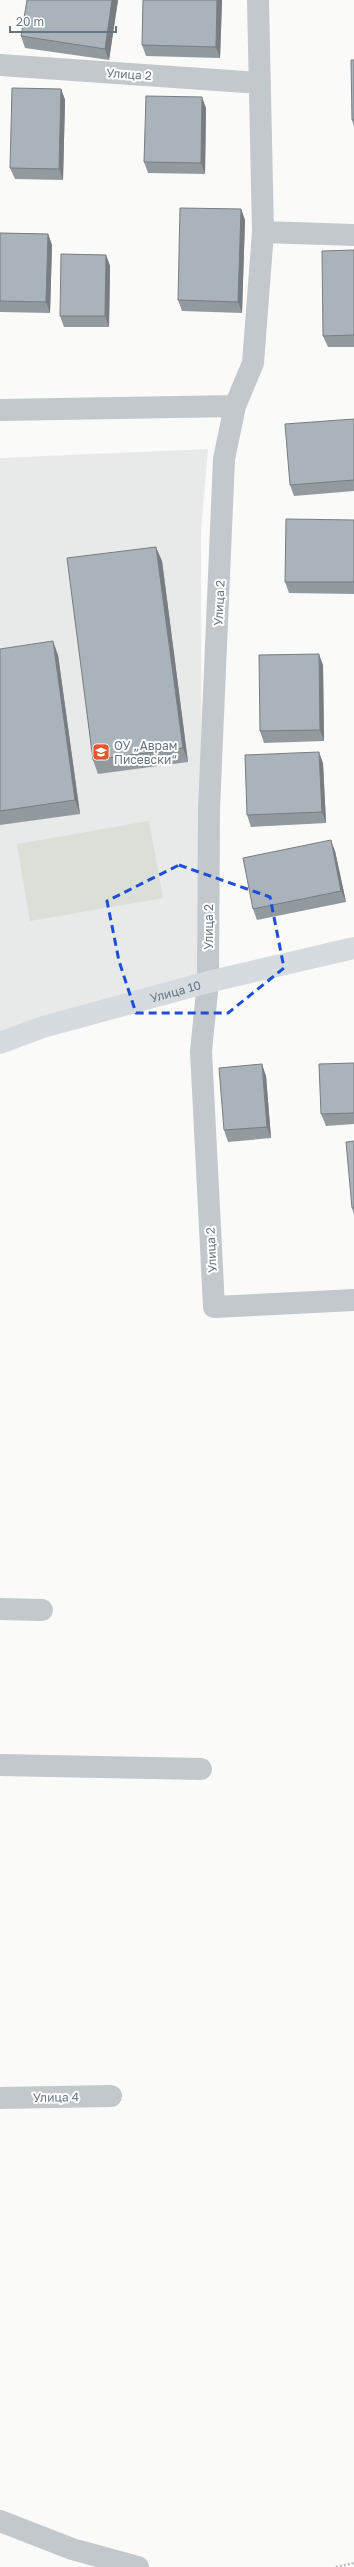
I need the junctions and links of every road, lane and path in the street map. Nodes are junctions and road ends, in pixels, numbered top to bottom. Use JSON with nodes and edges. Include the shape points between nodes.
{"nodes":[{"id":1,"x":258,"y":0,"type":"edge"},
{"id":2,"x":0,"y":65,"type":"edge"},
{"id":3,"x":259,"y":84,"type":"junction"},
{"id":4,"x":263,"y":232,"type":"junction"},
{"id":5,"x":354,"y":236,"type":"edge"},
{"id":6,"x":235,"y":406,"type":"junction"},
{"id":7,"x":0,"y":410,"type":"edge"},
{"id":8,"x":354,"y":948,"type":"edge"},
{"id":9,"x":208,"y":982,"type":"junction"},
{"id":10,"x":0,"y":1043,"type":"edge"},
{"id":11,"x":354,"y":1300,"type":"edge"},
{"id":12,"x":0,"y":1609,"type":"edge"},
{"id":13,"x":42,"y":1610,"type":"dead end"},
{"id":14,"x":0,"y":1765,"type":"edge"},
{"id":15,"x":201,"y":1769,"type":"dead end"},
{"id":16,"x":111,"y":2096,"type":"dead end"},
{"id":17,"x":0,"y":2098,"type":"edge"},
{"id":18,"x":0,"y":2521,"type":"edge"},
{"id":19,"x":354,"y":2563,"type":"edge"},
{"id":20,"x":138,"y":2567,"type":"edge"},
{"id":21,"x":336,"y":2567,"type":"edge"}],
"edges":[{"from":1,"to":3,"type":"street","name":"Улица 2"},
{"from":2,"to":3,"type":"street","name":"Улица 2"},
{"from":3,"to":4,"type":"street","name":"Улица 2"},
{"from":4,"to":5,"type":"street"},
{"from":4,"to":6,"type":"street","name":"Улица 2","via":[[253,363]]},
{"from":6,"to":7,"type":"street"},
{"from":6,"to":9,"type":"street","name":"Улица 2","via":[[224,459],[209,809]]},
{"from":8,"to":9,"type":"street","name":"Улица 10"},
{"from":9,"to":10,"type":"street","name":"Улица 10","via":[[43,1027]]},
{"from":9,"to":11,"type":"street","name":"Улица 2","via":[[201,1051],[214,1307]]},
{"from":12,"to":13,"type":"street"},
{"from":14,"to":15,"type":"street"},
{"from":16,"to":17,"type":"street","name":"Улица 4"},
{"from":18,"to":20,"type":"street","via":[[72,2549]]},
{"from":19,"to":21,"type":"path"}]}
